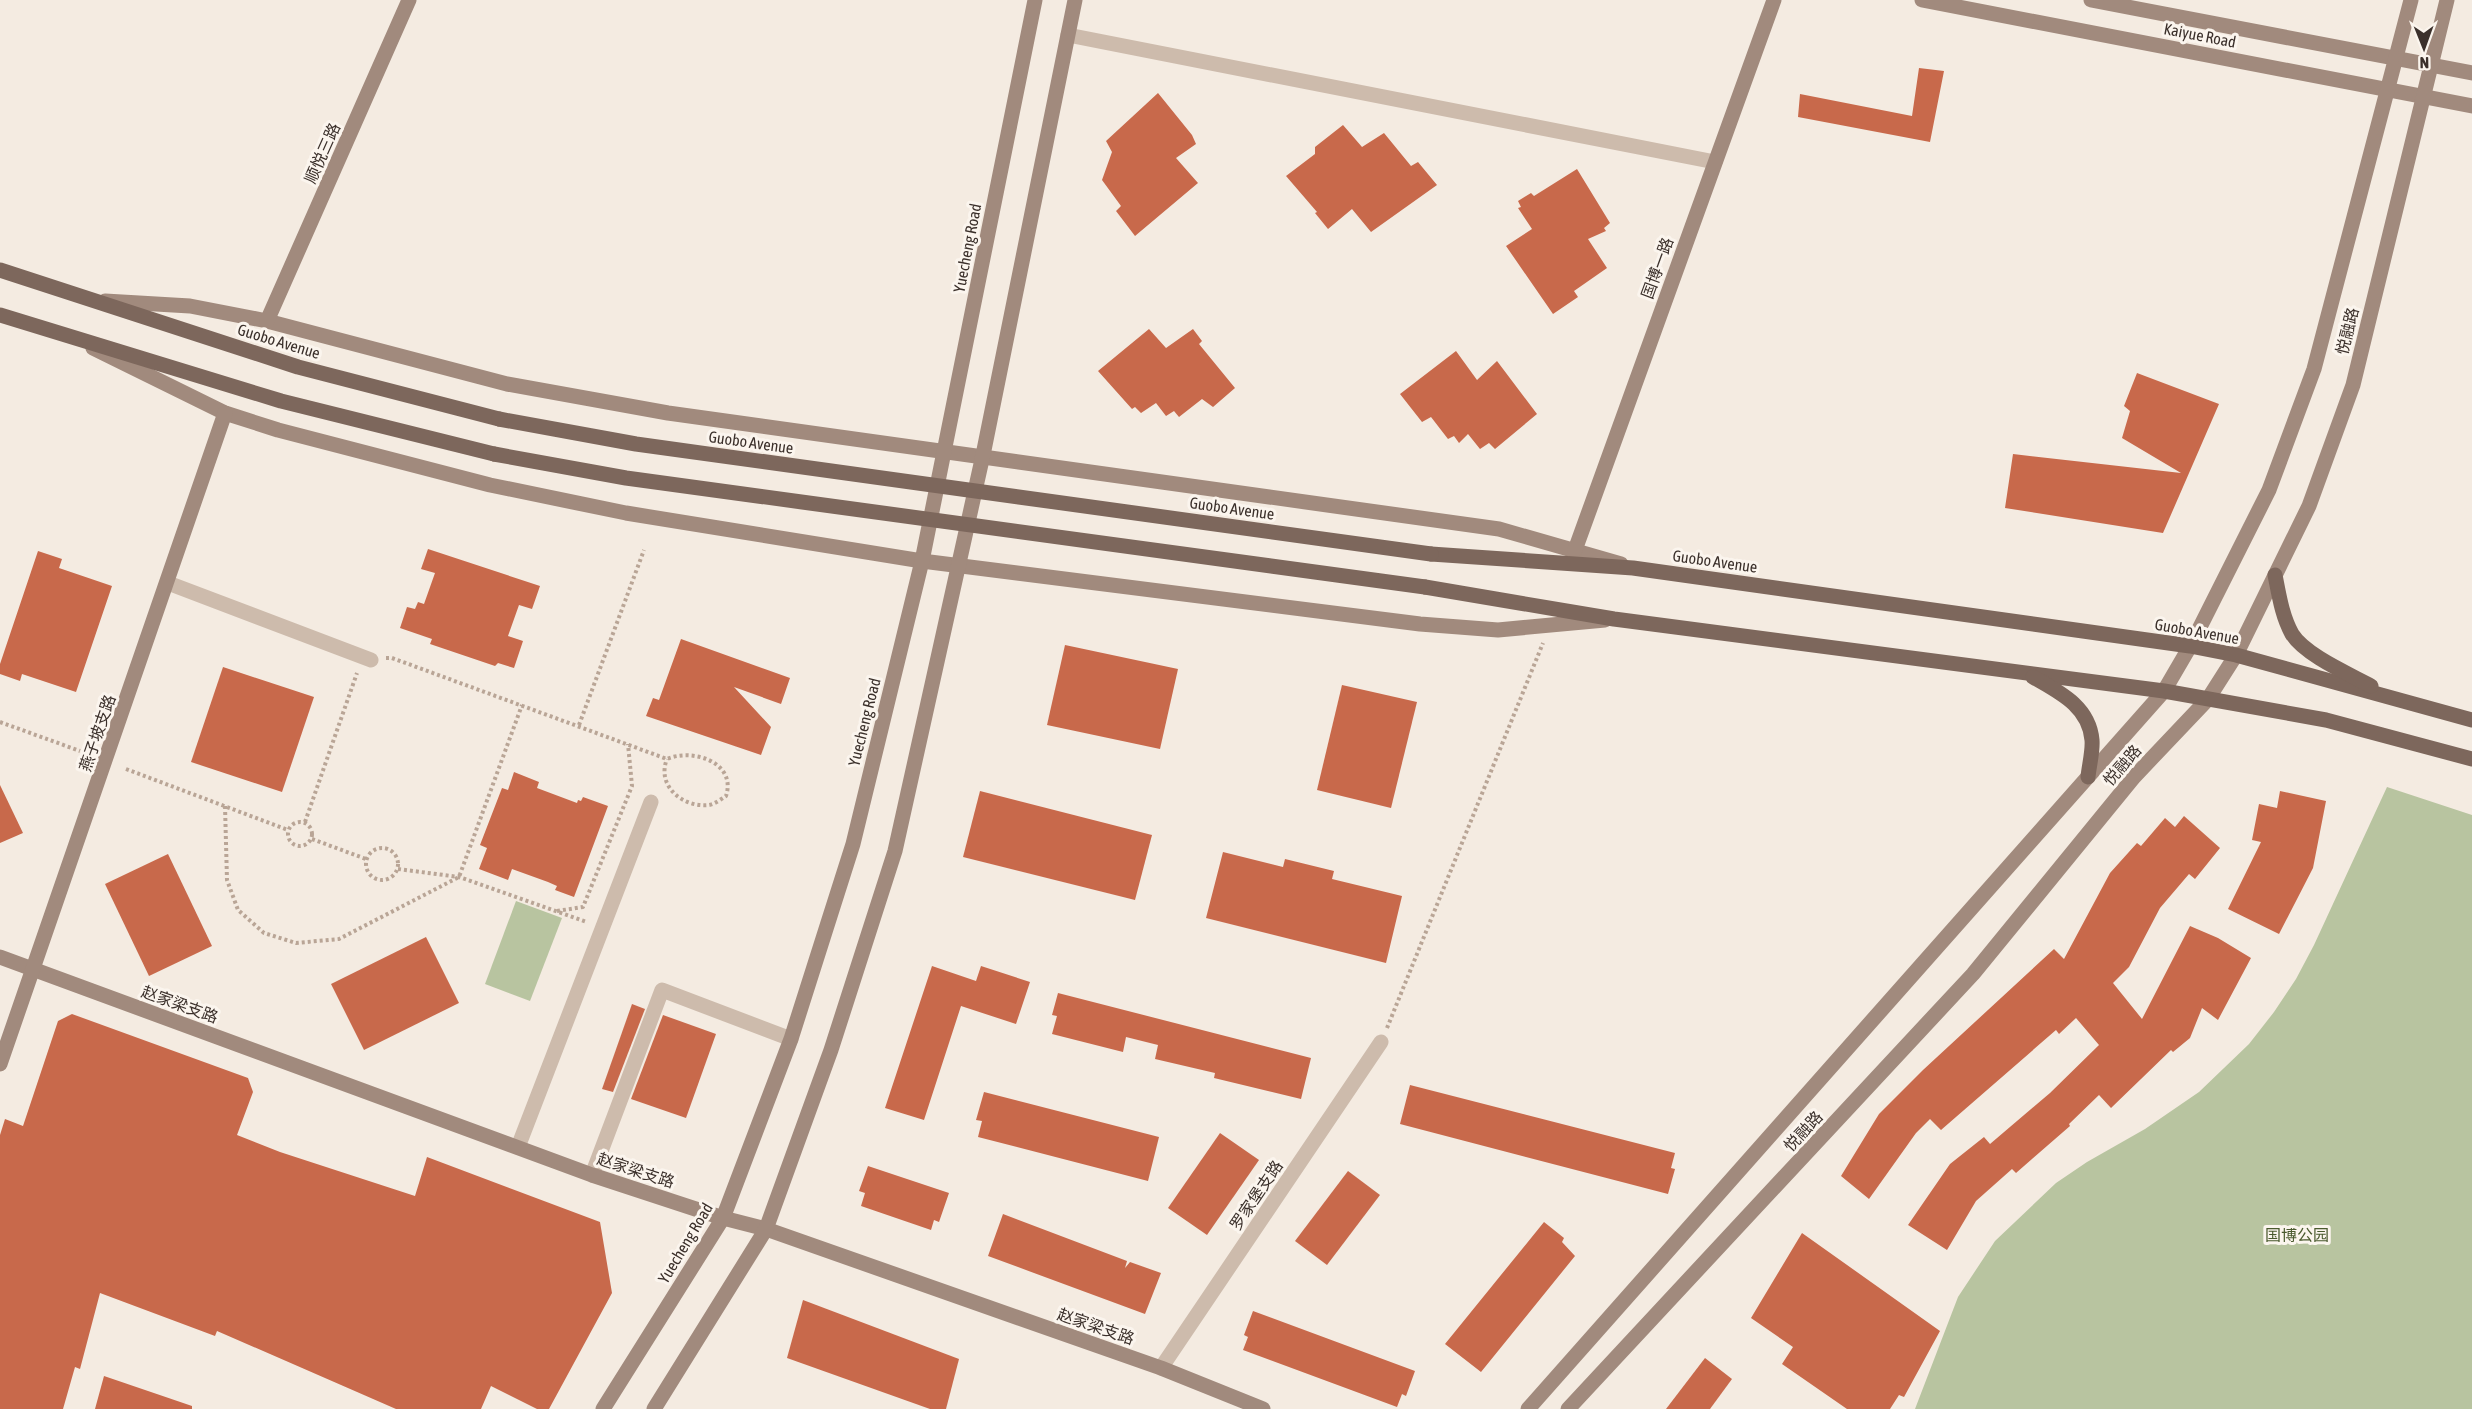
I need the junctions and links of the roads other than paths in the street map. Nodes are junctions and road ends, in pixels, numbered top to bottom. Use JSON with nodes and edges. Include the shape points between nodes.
{"nodes":[{"id":1,"x":409,"y":0,"type":"edge"},
{"id":2,"x":1035,"y":0,"type":"edge"},
{"id":3,"x":1076,"y":0,"type":"edge"},
{"id":4,"x":1774,"y":0,"type":"edge"},
{"id":5,"x":1922,"y":0,"type":"edge"},
{"id":6,"x":2091,"y":0,"type":"edge"},
{"id":7,"x":2411,"y":0,"type":"edge"},
{"id":8,"x":2447,"y":0,"type":"edge"},
{"id":9,"x":1068,"y":34,"type":"junction"},
{"id":10,"x":2396,"y":57,"type":"junction"},
{"id":11,"x":2431,"y":66,"type":"junction"},
{"id":12,"x":2472,"y":73,"type":"edge"},
{"id":13,"x":2388,"y":89,"type":"junction"},
{"id":14,"x":2423,"y":97,"type":"junction"},
{"id":15,"x":2472,"y":106,"type":"edge"},
{"id":16,"x":1715,"y":162,"type":"junction"},
{"id":17,"x":0,"y":270,"type":"edge"},
{"id":18,"x":91,"y":300,"type":"junction"},
{"id":19,"x":0,"y":315,"type":"edge"},
{"id":20,"x":267,"y":321,"type":"junction"},
{"id":21,"x":72,"y":337,"type":"junction"},
{"id":22,"x":225,"y":413,"type":"junction"},
{"id":23,"x":944,"y":450,"type":"junction"},
{"id":24,"x":983,"y":455,"type":"junction"},
{"id":25,"x":1575,"y":550,"type":"junction"},
{"id":26,"x":922,"y":561,"type":"junction"},
{"id":27,"x":959,"y":565,"type":"junction"},
{"id":28,"x":1633,"y":568,"type":"junction"},
{"id":29,"x":2275,"y":575,"type":"junction"},
{"id":30,"x":168,"y":583,"type":"junction"},
{"id":31,"x":1614,"y":619,"type":"junction"},
{"id":32,"x":2190,"y":646,"type":"junction"},
{"id":33,"x":2236,"y":655,"type":"junction"},
{"id":34,"x":371,"y":660,"type":"road end"},
{"id":35,"x":2028,"y":674,"type":"junction"},
{"id":36,"x":2164,"y":691,"type":"junction"},
{"id":37,"x":2389,"y":697,"type":"junction"},
{"id":38,"x":2208,"y":699,"type":"junction"},
{"id":39,"x":2472,"y":720,"type":"edge"},
{"id":40,"x":2472,"y":759,"type":"edge"},
{"id":41,"x":2088,"y":777,"type":"junction"},
{"id":42,"x":651,"y":802,"type":"dead end"},
{"id":43,"x":0,"y":957,"type":"edge"},
{"id":44,"x":34,"y":970,"type":"junction"},
{"id":45,"x":791,"y":1039,"type":"junction"},
{"id":46,"x":1381,"y":1042,"type":"road end"},
{"id":47,"x":0,"y":1064,"type":"edge"},
{"id":48,"x":518,"y":1146,"type":"junction"},
{"id":49,"x":592,"y":1175,"type":"junction"},
{"id":50,"x":723,"y":1218,"type":"junction"},
{"id":51,"x":766,"y":1229,"type":"junction"},
{"id":52,"x":1161,"y":1368,"type":"junction"},
{"id":53,"x":603,"y":1409,"type":"edge"},
{"id":54,"x":654,"y":1409,"type":"edge"},
{"id":55,"x":1263,"y":1409,"type":"edge"},
{"id":56,"x":1528,"y":1409,"type":"edge"},
{"id":57,"x":1568,"y":1409,"type":"edge"}],
"edges":[{"from":1,"to":20,"type":"street","name":"顺悦三路"},
{"from":2,"to":23,"type":"street","name":"Yuecheng Road"},
{"from":3,"to":9,"type":"street"},
{"from":4,"to":16,"type":"street","name":"国博一路"},
{"from":5,"to":13,"type":"street","name":"Kaiyue Road"},
{"from":6,"to":10,"type":"street","name":"Kaiyue Road"},
{"from":7,"to":10,"type":"street","name":"悦融路"},
{"from":8,"to":11,"type":"street","name":"悦融路"},
{"from":9,"to":16,"type":"street"},
{"from":9,"to":24,"type":"street"},
{"from":10,"to":11,"type":"street","name":"Kaiyue Road"},
{"from":10,"to":13,"type":"street","name":"悦融路"},
{"from":11,"to":12,"type":"street","name":"Kaiyue Road"},
{"from":11,"to":14,"type":"street","name":"悦融路"},
{"from":13,"to":14,"type":"street","name":"Kaiyue Road"},
{"from":13,"to":32,"type":"street","name":"悦融路","via":[[2314,369],[2269,489]]},
{"from":14,"to":15,"type":"street","name":"Kaiyue Road"},
{"from":14,"to":29,"type":"street","name":"悦融路","via":[[2353,385],[2309,506]]},
{"from":16,"to":25,"type":"street","name":"国博一路"},
{"from":17,"to":18,"type":"main road","name":"Guobo Avenue"},
{"from":18,"to":20,"type":"street","via":[[190,306]]},
{"from":18,"to":28,"type":"main road","name":"Guobo Avenue","bridge":true,"via":[[298,367],[499,419],[636,444],[1431,554]]},
{"from":19,"to":21,"type":"main road"},
{"from":20,"to":23,"type":"street","via":[[507,384],[668,413]]},
{"from":21,"to":22,"type":"street"},
{"from":21,"to":31,"type":"main road","bridge":true,"via":[[282,401],[494,453],[626,478],[1425,587]]},
{"from":22,"to":26,"type":"street","via":[[524,492],[626,513]]},
{"from":22,"to":30,"type":"street","name":"燕子坡支路"},
{"from":23,"to":24,"type":"street"},
{"from":23,"to":26,"type":"street","name":"Yuecheng Road"},
{"from":24,"to":25,"type":"street","via":[[1499,529]]},
{"from":24,"to":27,"type":"street"},
{"from":25,"to":28,"type":"street"},
{"from":26,"to":27,"type":"street"},
{"from":26,"to":45,"type":"street","name":"Yuecheng Road","via":[[853,844]]},
{"from":27,"to":31,"type":"street","via":[[1420,624],[1498,630]]},
{"from":27,"to":51,"type":"street","via":[[895,851],[831,1050]]},
{"from":28,"to":32,"type":"main road","name":"Guobo Avenue"},
{"from":29,"to":33,"type":"street","name":"悦融路"},
{"from":29,"to":37,"type":"main road","via":[[2282,611],[2293,636],[2310,651]]},
{"from":30,"to":34,"type":"street"},
{"from":30,"to":44,"type":"street","name":"燕子坡支路"},
{"from":31,"to":35,"type":"main road"},
{"from":32,"to":33,"type":"main road","name":"Guobo Avenue"},
{"from":32,"to":36,"type":"street","name":"悦融路"},
{"from":33,"to":37,"type":"main road","name":"Guobo Avenue"},
{"from":33,"to":38,"type":"street","name":"悦融路"},
{"from":35,"to":36,"type":"main road"},
{"from":35,"to":41,"type":"main road","via":[[2070,699],[2085,715],[2092,740]]},
{"from":36,"to":38,"type":"main road"},
{"from":36,"to":41,"type":"street","name":"悦融路"},
{"from":37,"to":39,"type":"main road","name":"Guobo Avenue"},
{"from":38,"to":40,"type":"main road","via":[[2326,720]]},
{"from":38,"to":57,"type":"street","name":"悦融路","via":[[2133,777],[1973,974]]},
{"from":41,"to":56,"type":"street","name":"悦融路"},
{"from":42,"to":48,"type":"street"},
{"from":43,"to":44,"type":"street","name":"赵家梁支路"},
{"from":44,"to":47,"type":"street","name":"燕子坡支路"},
{"from":44,"to":48,"type":"street","name":"赵家梁支路"},
{"from":45,"to":49,"type":"street","via":[[662,990]]},
{"from":45,"to":50,"type":"street","name":"Yuecheng Road"},
{"from":46,"to":52,"type":"street","name":"罗家堡支路"},
{"from":48,"to":49,"type":"street","name":"赵家梁支路"},
{"from":49,"to":50,"type":"street","name":"赵家梁支路"},
{"from":50,"to":51,"type":"street","name":"赵家梁支路"},
{"from":50,"to":53,"type":"street","name":"Yuecheng Road"},
{"from":51,"to":52,"type":"street","name":"赵家梁支路"},
{"from":51,"to":54,"type":"street"},
{"from":52,"to":55,"type":"street","name":"赵家梁支路"}]}
